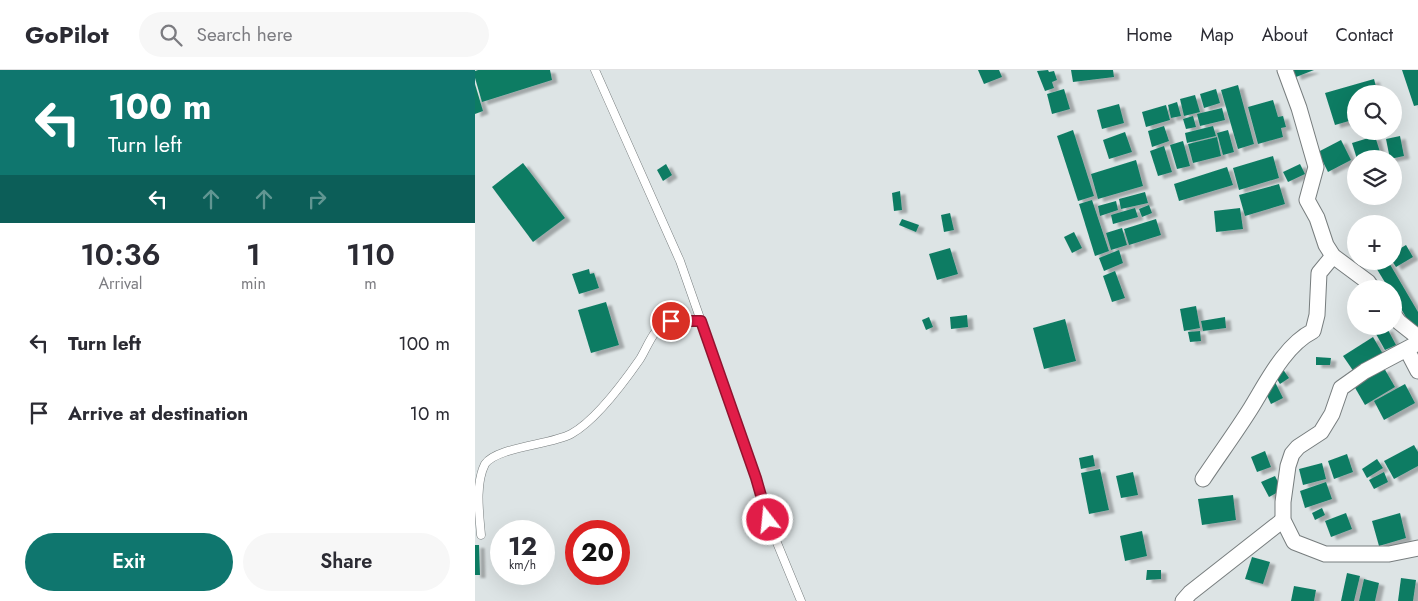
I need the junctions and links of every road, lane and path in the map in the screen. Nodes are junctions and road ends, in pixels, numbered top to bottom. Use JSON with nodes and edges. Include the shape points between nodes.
{"nodes":[{"id":1,"x":595,"y":70,"type":"edge"},
{"id":2,"x":1285,"y":70,"type":"edge"},
{"id":3,"x":1333,"y":256,"type":"junction"},
{"id":4,"x":1365,"y":280,"type":"edge"},
{"id":5,"x":701,"y":321,"type":"junction"},
{"id":6,"x":1402,"y":325,"type":"edge"},
{"id":7,"x":1418,"y":338,"type":"edge"},
{"id":8,"x":1412,"y":347,"type":"edge"},
{"id":9,"x":1418,"y":371,"type":"edge"},
{"id":10,"x":1203,"y":479,"type":"dead end"},
{"id":11,"x":1283,"y":520,"type":"junction"},
{"id":12,"x":481,"y":535,"type":"dead end"},
{"id":13,"x":1418,"y":548,"type":"edge"},
{"id":14,"x":801,"y":601,"type":"edge"},
{"id":15,"x":1183,"y":601,"type":"edge"}],
"edges":[{"from":1,"to":5,"type":"lane","via":[[680,261]]},
{"from":2,"to":3,"type":"street","via":[[1316,167],[1307,200]]},
{"from":3,"to":4,"type":"street"},
{"from":3,"to":10,"type":"street","via":[[1319,274],[1313,331],[1303,336],[1273,370]]},
{"from":5,"to":12,"type":"lane","via":[[671,321],[661,326],[640,359],[597,414],[584,425],[570,434],[508,451],[485,463],[476,489]]},
{"from":5,"to":14,"type":"lane","via":[[768,520]]},
{"from":6,"to":7,"type":"street"},
{"from":8,"to":9,"type":"street"},
{"from":8,"to":11,"type":"street","via":[[1365,371],[1341,388],[1332,414],[1321,432],[1292,454]]},
{"from":11,"to":13,"type":"street","via":[[1294,542],[1325,554],[1389,554]]},
{"from":11,"to":15,"type":"street"}]}
